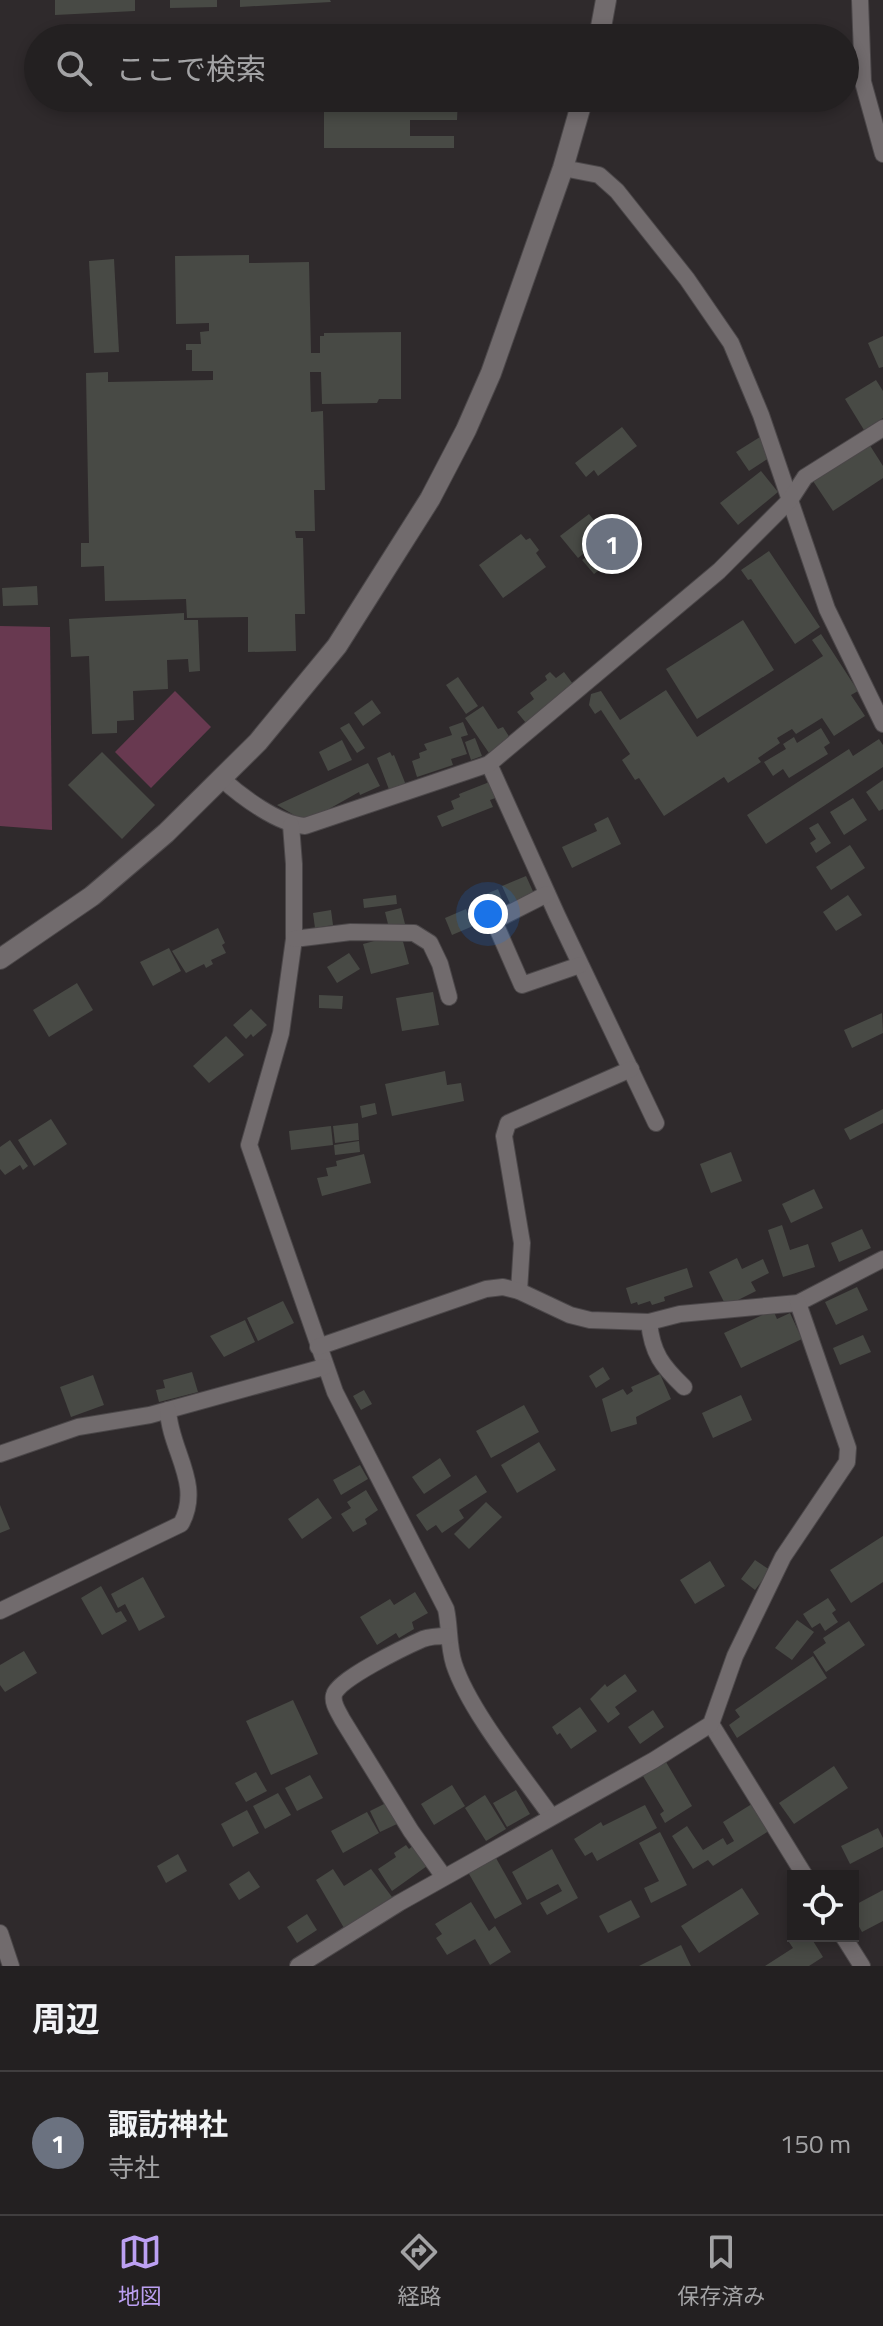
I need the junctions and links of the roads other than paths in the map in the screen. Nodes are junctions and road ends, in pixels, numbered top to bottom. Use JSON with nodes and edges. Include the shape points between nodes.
{"nodes":[{"id":1,"x":606,"y":0,"type":"edge"},
{"id":2,"x":860,"y":0,"type":"edge"},
{"id":3,"x":602,"y":24,"type":"edge"},
{"id":4,"x":579,"y":112,"type":"edge"},
{"id":5,"x":883,"y":154,"type":"edge"},
{"id":6,"x":563,"y":168,"type":"junction"},
{"id":7,"x":883,"y":428,"type":"edge"},
{"id":8,"x":790,"y":500,"type":"junction"},
{"id":9,"x":883,"y":724,"type":"edge"},
{"id":10,"x":489,"y":764,"type":"junction"},
{"id":11,"x":222,"y":779,"type":"junction"},
{"id":12,"x":291,"y":825,"type":"junction"},
{"id":13,"x":547,"y":894,"type":"junction"},
{"id":14,"x":294,"y":939,"type":"junction"},
{"id":15,"x":0,"y":959,"type":"edge"},
{"id":16,"x":580,"y":965,"type":"junction"},
{"id":17,"x":449,"y":997,"type":"dead end"},
{"id":18,"x":631,"y":1069,"type":"junction"},
{"id":19,"x":656,"y":1123,"type":"dead end"},
{"id":20,"x":883,"y":1259,"type":"edge"},
{"id":21,"x":519,"y":1291,"type":"junction"},
{"id":22,"x":798,"y":1303,"type":"junction"},
{"id":23,"x":649,"y":1322,"type":"junction"},
{"id":24,"x":318,"y":1347,"type":"junction"},
{"id":25,"x":324,"y":1367,"type":"junction"},
{"id":26,"x":684,"y":1387,"type":"dead end"},
{"id":27,"x":168,"y":1410,"type":"junction"},
{"id":28,"x":0,"y":1454,"type":"edge"},
{"id":29,"x":0,"y":1611,"type":"edge"},
{"id":30,"x":448,"y":1636,"type":"junction"},
{"id":31,"x":711,"y":1724,"type":"junction"},
{"id":32,"x":551,"y":1816,"type":"junction"},
{"id":33,"x":801,"y":1870,"type":"edge"},
{"id":34,"x":444,"y":1877,"type":"junction"},
{"id":35,"x":0,"y":1933,"type":"edge"},
{"id":36,"x":847,"y":1942,"type":"edge"},
{"id":37,"x":11,"y":1966,"type":"edge"},
{"id":38,"x":298,"y":1966,"type":"edge"},
{"id":39,"x":862,"y":1966,"type":"edge"}],
"edges":[{"from":1,"to":3,"type":"street"},
{"from":2,"to":5,"type":"street","via":[[863,82]]},
{"from":4,"to":6,"type":"street"},
{"from":6,"to":8,"type":"street","via":[[599,175],[617,191],[731,343]]},
{"from":6,"to":11,"type":"street","via":[[491,373],[430,499],[337,646],[288,709]]},
{"from":7,"to":8,"type":"street","via":[[805,477]]},
{"from":8,"to":9,"type":"street","via":[[827,609]]},
{"from":8,"to":10,"type":"street","via":[[719,571]]},
{"from":10,"to":12,"type":"street","via":[[323,821]]},
{"from":10,"to":13,"type":"street"},
{"from":11,"to":12,"type":"street"},
{"from":11,"to":15,"type":"street","via":[[92,896]]},
{"from":12,"to":14,"type":"street"},
{"from":13,"to":16,"type":"street"},
{"from":13,"to":16,"type":"street","via":[[494,921],[522,985]]},
{"from":14,"to":17,"type":"street","via":[[351,932],[414,933],[430,943]]},
{"from":14,"to":24,"type":"street","via":[[281,1033],[249,1145]]},
{"from":16,"to":18,"type":"street"},
{"from":18,"to":19,"type":"street"},
{"from":18,"to":21,"type":"street","via":[[508,1123],[504,1136],[522,1243]]},
{"from":20,"to":22,"type":"street"},
{"from":21,"to":23,"type":"street","via":[[590,1320]]},
{"from":21,"to":24,"type":"street","via":[[503,1287],[461,1296]]},
{"from":22,"to":23,"type":"street","via":[[680,1314]]},
{"from":22,"to":31,"type":"street","via":[[848,1448],[847,1462],[776,1570],[735,1656]]},
{"from":23,"to":26,"type":"street","via":[[662,1367]]},
{"from":24,"to":25,"type":"street"},
{"from":25,"to":27,"type":"street"},
{"from":25,"to":30,"type":"street","via":[[441,1596]]},
{"from":27,"to":28,"type":"street","via":[[78,1427]]},
{"from":27,"to":29,"type":"street","via":[[189,1485],[190,1503],[181,1524]]},
{"from":30,"to":32,"type":"street","via":[[466,1688]]},
{"from":30,"to":34,"type":"street","via":[[424,1639],[353,1676],[334,1694],[342,1719]]},
{"from":31,"to":32,"type":"street"},
{"from":31,"to":33,"type":"street"},
{"from":32,"to":34,"type":"street"},
{"from":34,"to":38,"type":"street"},
{"from":35,"to":37,"type":"street"},
{"from":36,"to":39,"type":"street"}]}
